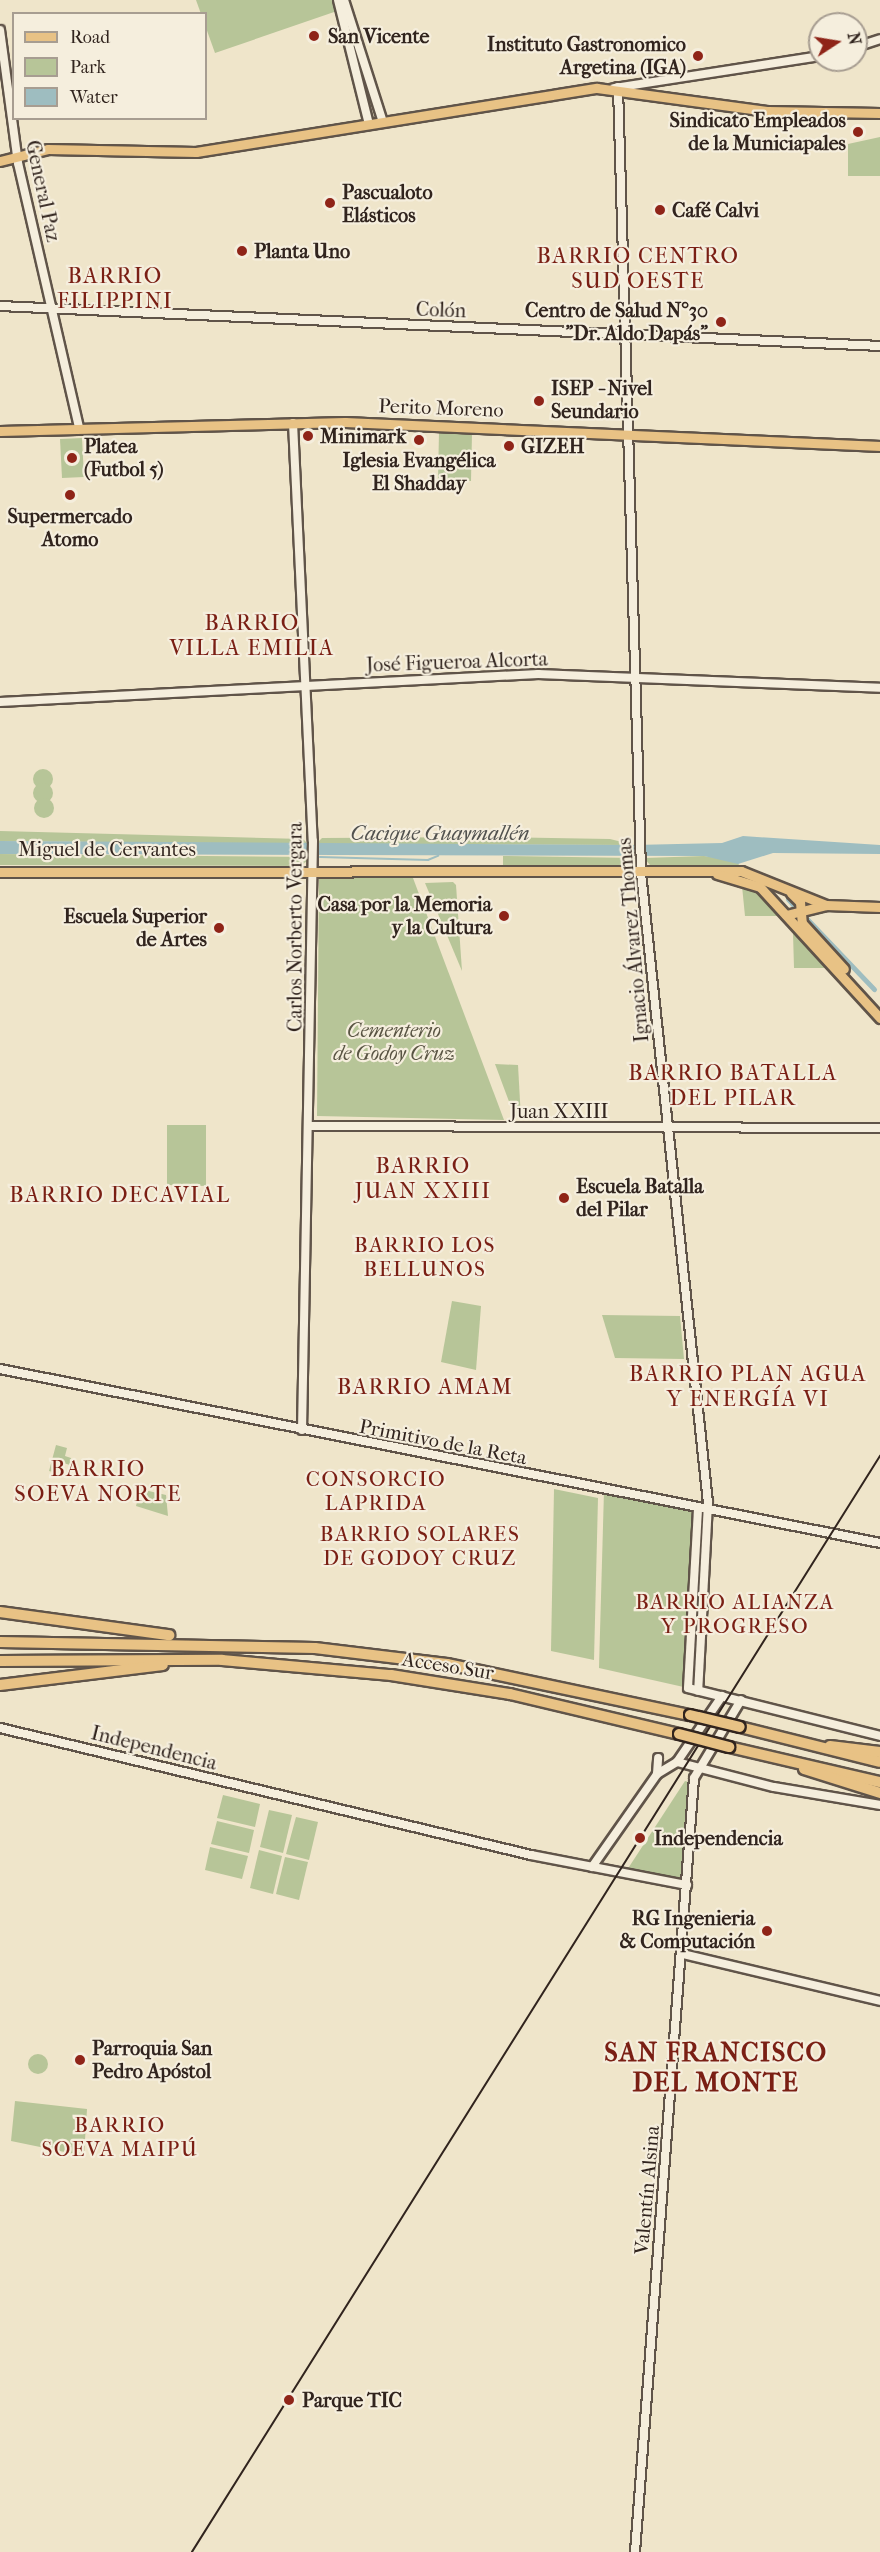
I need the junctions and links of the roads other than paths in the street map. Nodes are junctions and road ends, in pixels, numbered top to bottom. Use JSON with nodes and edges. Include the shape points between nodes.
{"nodes":[{"id":1,"x":338,"y":0,"type":"edge"},
{"id":2,"x":344,"y":0,"type":"edge"},
{"id":3,"x":0,"y":30,"type":"edge"},
{"id":4,"x":808,"y":58,"type":"edge"},
{"id":5,"x":618,"y":88,"type":"junction"},
{"id":6,"x":880,"y":112,"type":"edge"},
{"id":7,"x":383,"y":122,"type":"junction"},
{"id":8,"x":369,"y":124,"type":"junction"},
{"id":9,"x":16,"y":155,"type":"junction"},
{"id":10,"x":0,"y":161,"type":"edge"},
{"id":11,"x":0,"y":306,"type":"edge"},
{"id":12,"x":52,"y":308,"type":"junction"},
{"id":13,"x":625,"y":335,"type":"junction"},
{"id":14,"x":880,"y":346,"type":"edge"},
{"id":15,"x":293,"y":423,"type":"junction"},
{"id":16,"x":80,"y":428,"type":"junction"},
{"id":17,"x":0,"y":431,"type":"edge"},
{"id":18,"x":628,"y":435,"type":"junction"},
{"id":19,"x":880,"y":446,"type":"edge"},
{"id":20,"x":635,"y":678,"type":"junction"},
{"id":21,"x":304,"y":686,"type":"junction"},
{"id":22,"x":880,"y":688,"type":"edge"},
{"id":23,"x":0,"y":702,"type":"edge"},
{"id":24,"x":0,"y":870,"type":"edge"},
{"id":25,"x":313,"y":870,"type":"junction"},
{"id":26,"x":641,"y":873,"type":"junction"},
{"id":27,"x":717,"y":874,"type":"junction"},
{"id":28,"x":799,"y":903,"type":"junction"},
{"id":29,"x":826,"y":905,"type":"junction"},
{"id":30,"x":880,"y":907,"type":"edge"},
{"id":31,"x":784,"y":913,"type":"junction"},
{"id":32,"x":880,"y":1009,"type":"edge"},
{"id":33,"x":880,"y":1018,"type":"edge"},
{"id":34,"x":310,"y":1125,"type":"junction"},
{"id":35,"x":667,"y":1128,"type":"junction"},
{"id":36,"x":880,"y":1128,"type":"edge"},
{"id":37,"x":0,"y":1369,"type":"edge"},
{"id":38,"x":302,"y":1431,"type":"junction"},
{"id":39,"x":698,"y":1509,"type":"junction"},
{"id":40,"x":708,"y":1511,"type":"junction"},
{"id":41,"x":880,"y":1543,"type":"edge"},
{"id":42,"x":0,"y":1612,"type":"edge"},
{"id":43,"x":0,"y":1642,"type":"edge"},
{"id":44,"x":315,"y":1648,"type":"junction"},
{"id":45,"x":0,"y":1661,"type":"edge"},
{"id":46,"x":430,"y":1681,"type":"junction"},
{"id":47,"x":0,"y":1685,"type":"edge"},
{"id":48,"x":699,"y":1691,"type":"junction"},
{"id":49,"x":722,"y":1696,"type":"junction"},
{"id":50,"x":741,"y":1700,"type":"junction"},
{"id":51,"x":710,"y":1707,"type":"junction"},
{"id":52,"x":0,"y":1728,"type":"edge"},
{"id":53,"x":880,"y":1736,"type":"edge"},
{"id":54,"x":804,"y":1744,"type":"junction"},
{"id":55,"x":880,"y":1752,"type":"edge"},
{"id":56,"x":658,"y":1758,"type":"dead end"},
{"id":57,"x":779,"y":1758,"type":"junction"},
{"id":58,"x":677,"y":1762,"type":"junction"},
{"id":59,"x":880,"y":1762,"type":"edge"},
{"id":60,"x":697,"y":1770,"type":"junction"},
{"id":61,"x":657,"y":1774,"type":"junction"},
{"id":62,"x":880,"y":1782,"type":"edge"},
{"id":63,"x":880,"y":1793,"type":"edge"},
{"id":64,"x":880,"y":1804,"type":"edge"},
{"id":65,"x":607,"y":1852,"type":"junction"},
{"id":66,"x":592,"y":1868,"type":"junction"},
{"id":67,"x":608,"y":1870,"type":"junction"},
{"id":68,"x":687,"y":1886,"type":"junction"},
{"id":69,"x":682,"y":1954,"type":"junction"},
{"id":70,"x":880,"y":2001,"type":"edge"},
{"id":71,"x":635,"y":2552,"type":"edge"}],
"edges":[{"from":1,"to":8,"type":"street"},
{"from":2,"to":7,"type":"street"},
{"from":3,"to":9,"type":"street","name":"General Paz"},
{"from":4,"to":5,"type":"street"},
{"from":5,"to":6,"type":"main road","via":[[768,111]]},
{"from":5,"to":7,"type":"main road"},
{"from":5,"to":13,"type":"street","name":"Ignacio Álvarez Thomas"},
{"from":7,"to":8,"type":"main road"},
{"from":8,"to":9,"type":"main road","via":[[190,153],[52,149]]},
{"from":9,"to":10,"type":"main road"},
{"from":9,"to":12,"type":"street","name":"General Paz"},
{"from":11,"to":12,"type":"street","name":"Colón"},
{"from":12,"to":13,"type":"street","name":"Colón"},
{"from":12,"to":16,"type":"street","name":"General Paz"},
{"from":13,"to":14,"type":"street","name":"Colón"},
{"from":13,"to":18,"type":"street","name":"Ignacio Álvarez Thomas"},
{"from":15,"to":16,"type":"main road","name":"Perito Moreno"},
{"from":15,"to":18,"type":"main road","name":"Perito Moreno"},
{"from":15,"to":21,"type":"street","name":"Carlos Norberto Vergara"},
{"from":16,"to":17,"type":"main road","name":"Perito Moreno"},
{"from":18,"to":19,"type":"main road","name":"Perito Moreno"},
{"from":18,"to":20,"type":"street","name":"Ignacio Álvarez Thomas"},
{"from":20,"to":21,"type":"street","name":"José Figueroa Alcorta","via":[[538,674]]},
{"from":20,"to":22,"type":"street","name":"José Figueroa Alcorta"},
{"from":20,"to":26,"type":"street","name":"Ignacio Álvarez Thomas"},
{"from":21,"to":23,"type":"street","name":"José Figueroa Alcorta"},
{"from":21,"to":25,"type":"street","name":"Carlos Norberto Vergara"},
{"from":24,"to":25,"type":"main road","name":"Miguel de Cervantes"},
{"from":25,"to":26,"type":"main road","name":"Miguel de Cervantes"},
{"from":25,"to":34,"type":"street","name":"Carlos Norberto Vergara"},
{"from":26,"to":27,"type":"main road","name":"Miguel de Cervantes"},
{"from":26,"to":35,"type":"street","name":"Ignacio Álvarez Thomas"},
{"from":27,"to":28,"type":"main road","name":"Miguel de Cervantes","via":[[762,876],[776,882]]},
{"from":27,"to":31,"type":"main road","name":"Miguel de Cervantes","via":[[754,882]]},
{"from":28,"to":29,"type":"main road"},
{"from":28,"to":29,"type":"main road"},
{"from":28,"to":31,"type":"main road"},
{"from":28,"to":31,"type":"main road","via":[[783,899]]},
{"from":28,"to":32,"type":"main road","via":[[802,923]]},
{"from":29,"to":30,"type":"main road"},
{"from":31,"to":33,"type":"main road","name":"Miguel de Cervantes"},
{"from":34,"to":35,"type":"street","name":"Juan XXIII"},
{"from":34,"to":38,"type":"street","name":"Carlos Norberto Vergara"},
{"from":35,"to":36,"type":"street","name":"Juan XXIII"},
{"from":35,"to":40,"type":"street","name":"Ignacio Álvarez Thomas"},
{"from":37,"to":38,"type":"street","name":"Primitivo de la Reta"},
{"from":38,"to":39,"type":"street","name":"Primitivo de la Reta"},
{"from":39,"to":40,"type":"street","name":"Primitivo de la Reta"},
{"from":39,"to":48,"type":"street","via":[[688,1688]]},
{"from":40,"to":41,"type":"street","name":"Primitivo de la Reta"},
{"from":40,"to":48,"type":"street"},
{"from":42,"to":44,"type":"highway"},
{"from":43,"to":44,"type":"highway","name":"Acceso Sur"},
{"from":44,"to":54,"type":"highway","name":"Acceso Sur","bridge":true,"via":[[447,1664],[690,1715]]},
{"from":45,"to":46,"type":"highway","name":"Acceso Sur","via":[[222,1660]]},
{"from":46,"to":47,"type":"highway","via":[[176,1665]]},
{"from":46,"to":57,"type":"highway","name":"Acceso Sur","bridge":true},
{"from":48,"to":49,"type":"street"},
{"from":48,"to":51,"type":"street"},
{"from":49,"to":50,"type":"street"},
{"from":49,"to":51,"type":"street"},
{"from":50,"to":53,"type":"street"},
{"from":50,"to":60,"type":"street","name":"Valentín Alsina"},
{"from":51,"to":58,"type":"street"},
{"from":52,"to":66,"type":"street","name":"Independencia"},
{"from":54,"to":55,"type":"highway"},
{"from":54,"to":59,"type":"highway","name":"Acceso Sur"},
{"from":56,"to":61,"type":"street"},
{"from":57,"to":62,"type":"highway","name":"Acceso Sur"},
{"from":57,"to":63,"type":"highway"},
{"from":58,"to":60,"type":"street"},
{"from":58,"to":61,"type":"street"},
{"from":60,"to":64,"type":"street"},
{"from":60,"to":68,"type":"street","name":"Valentín Alsina"},
{"from":61,"to":65,"type":"street"},
{"from":65,"to":66,"type":"street"},
{"from":65,"to":67,"type":"street"},
{"from":66,"to":67,"type":"street","name":"Independencia"},
{"from":67,"to":68,"type":"street","name":"Independencia"},
{"from":68,"to":69,"type":"street","name":"Valentín Alsina"},
{"from":69,"to":70,"type":"street"},
{"from":69,"to":71,"type":"street","name":"Valentín Alsina"}]}
